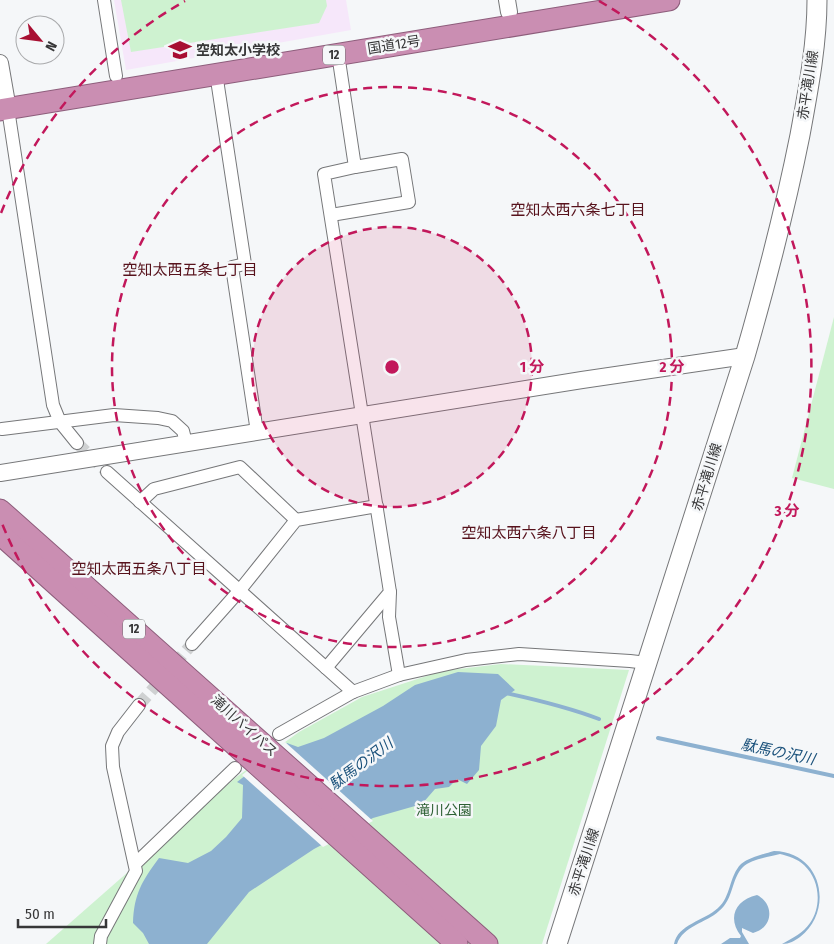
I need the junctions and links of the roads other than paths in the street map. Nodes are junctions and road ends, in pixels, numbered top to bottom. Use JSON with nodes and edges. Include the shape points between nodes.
{"nodes":[{"id":1,"x":104,"y":0,"type":"edge"},
{"id":2,"x":584,"y":0,"type":"edge"},
{"id":3,"x":669,"y":0,"type":"edge"},
{"id":4,"x":817,"y":0,"type":"edge"},
{"id":5,"x":508,"y":6,"type":"edge"},
{"id":6,"x":338,"y":54,"type":"junction"},
{"id":7,"x":0,"y":63,"type":"edge"},
{"id":8,"x":216,"y":73,"type":"junction"},
{"id":9,"x":116,"y":76,"type":"junction"},
{"id":10,"x":3,"y":103,"type":"edge"},
{"id":11,"x":355,"y":167,"type":"junction"},
{"id":12,"x":331,"y":216,"type":"junction"},
{"id":13,"x":746,"y":356,"type":"junction"},
{"id":14,"x":363,"y":415,"type":"junction"},
{"id":15,"x":60,"y":422,"type":"junction"},
{"id":16,"x":2,"y":429,"type":"dead end"},
{"id":17,"x":256,"y":432,"type":"junction"},
{"id":18,"x":77,"y":443,"type":"tunnel mouth"},
{"id":19,"x":186,"y":443,"type":"junction"},
{"id":20,"x":107,"y":472,"type":"tunnel mouth"},
{"id":21,"x":0,"y":473,"type":"edge"},
{"id":22,"x":140,"y":502,"type":"junction"},
{"id":23,"x":377,"y":506,"type":"junction"},
{"id":24,"x":0,"y":510,"type":"edge"},
{"id":25,"x":296,"y":520,"type":"junction"},
{"id":26,"x":0,"y":534,"type":"edge"},
{"id":27,"x":240,"y":590,"type":"junction"},
{"id":28,"x":390,"y":592,"type":"junction"},
{"id":29,"x":192,"y":644,"type":"tunnel mouth"},
{"id":30,"x":647,"y":663,"type":"junction"},
{"id":31,"x":326,"y":668,"type":"junction"},
{"id":32,"x":399,"y":675,"type":"junction"},
{"id":33,"x":353,"y":692,"type":"junction"},
{"id":34,"x":139,"y":705,"type":"tunnel mouth"},
{"id":35,"x":268,"y":748,"type":"junction"},
{"id":36,"x":235,"y":768,"type":"dead end"},
{"id":37,"x":136,"y":864,"type":"junction"},
{"id":38,"x":100,"y":944,"type":"edge"},
{"id":39,"x":457,"y":944,"type":"edge"},
{"id":40,"x":487,"y":944,"type":"edge"},
{"id":41,"x":558,"y":944,"type":"edge"}],
"edges":[{"from":1,"to":9,"type":"street"},
{"from":2,"to":5,"type":"highway","name":"国道12号","number":"12"},
{"from":3,"to":6,"type":"highway","name":"国道12号","number":"12"},
{"from":4,"to":13,"type":"main road","name":"赤平滝川線","via":[[817,27],[805,109],[789,190]]},
{"from":5,"to":9,"type":"highway","name":"国道12号","number":"12"},
{"from":6,"to":8,"type":"highway","name":"国道12号","number":"12"},
{"from":6,"to":11,"type":"street"},
{"from":7,"to":10,"type":"street"},
{"from":8,"to":10,"type":"highway","name":"国道12号","number":"12"},
{"from":8,"to":17,"type":"street","via":[[245,264],[232,267]]},
{"from":9,"to":10,"type":"highway","name":"国道12号","number":"12"},
{"from":10,"to":15,"type":"street","via":[[53,405]]},
{"from":11,"to":12,"type":"street","via":[[324,174]]},
{"from":11,"to":12,"type":"street","via":[[402,160],[409,202]]},
{"from":12,"to":14,"type":"street"},
{"from":13,"to":14,"type":"street"},
{"from":13,"to":30,"type":"main road","name":"赤平滝川線"},
{"from":14,"to":17,"type":"street"},
{"from":14,"to":23,"type":"street"},
{"from":15,"to":16,"type":"street"},
{"from":15,"to":18,"type":"street"},
{"from":15,"to":19,"type":"street","via":[[114,415],[158,418],[172,421],[183,431]]},
{"from":17,"to":19,"type":"street"},
{"from":19,"to":21,"type":"street"},
{"from":20,"to":22,"type":"street"},
{"from":22,"to":25,"type":"street","via":[[154,489],[240,467]]},
{"from":22,"to":27,"type":"street"},
{"from":23,"to":25,"type":"street"},
{"from":23,"to":28,"type":"street"},
{"from":24,"to":35,"type":"highway","name":"滝川バイパス","number":"12"},
{"from":25,"to":27,"type":"street"},
{"from":26,"to":35,"type":"highway","name":"滝川バイパス","number":"12"},
{"from":27,"to":29,"type":"street"},
{"from":27,"to":31,"type":"street"},
{"from":28,"to":31,"type":"street"},
{"from":28,"to":32,"type":"street","via":[[389,617]]},
{"from":30,"to":32,"type":"street","via":[[519,654],[466,660]]},
{"from":30,"to":41,"type":"main road","name":"赤平滝川線"},
{"from":31,"to":33,"type":"street"},
{"from":32,"to":33,"type":"street"},
{"from":33,"to":35,"type":"street"},
{"from":34,"to":37,"type":"street","via":[[118,732],[112,746],[113,767]]},
{"from":35,"to":39,"type":"highway","name":"滝川バイパス","number":"12"},
{"from":35,"to":40,"type":"highway","name":"滝川バイパス","number":"12"},
{"from":36,"to":37,"type":"street"},
{"from":37,"to":38,"type":"street","via":[[132,880]]}]}
